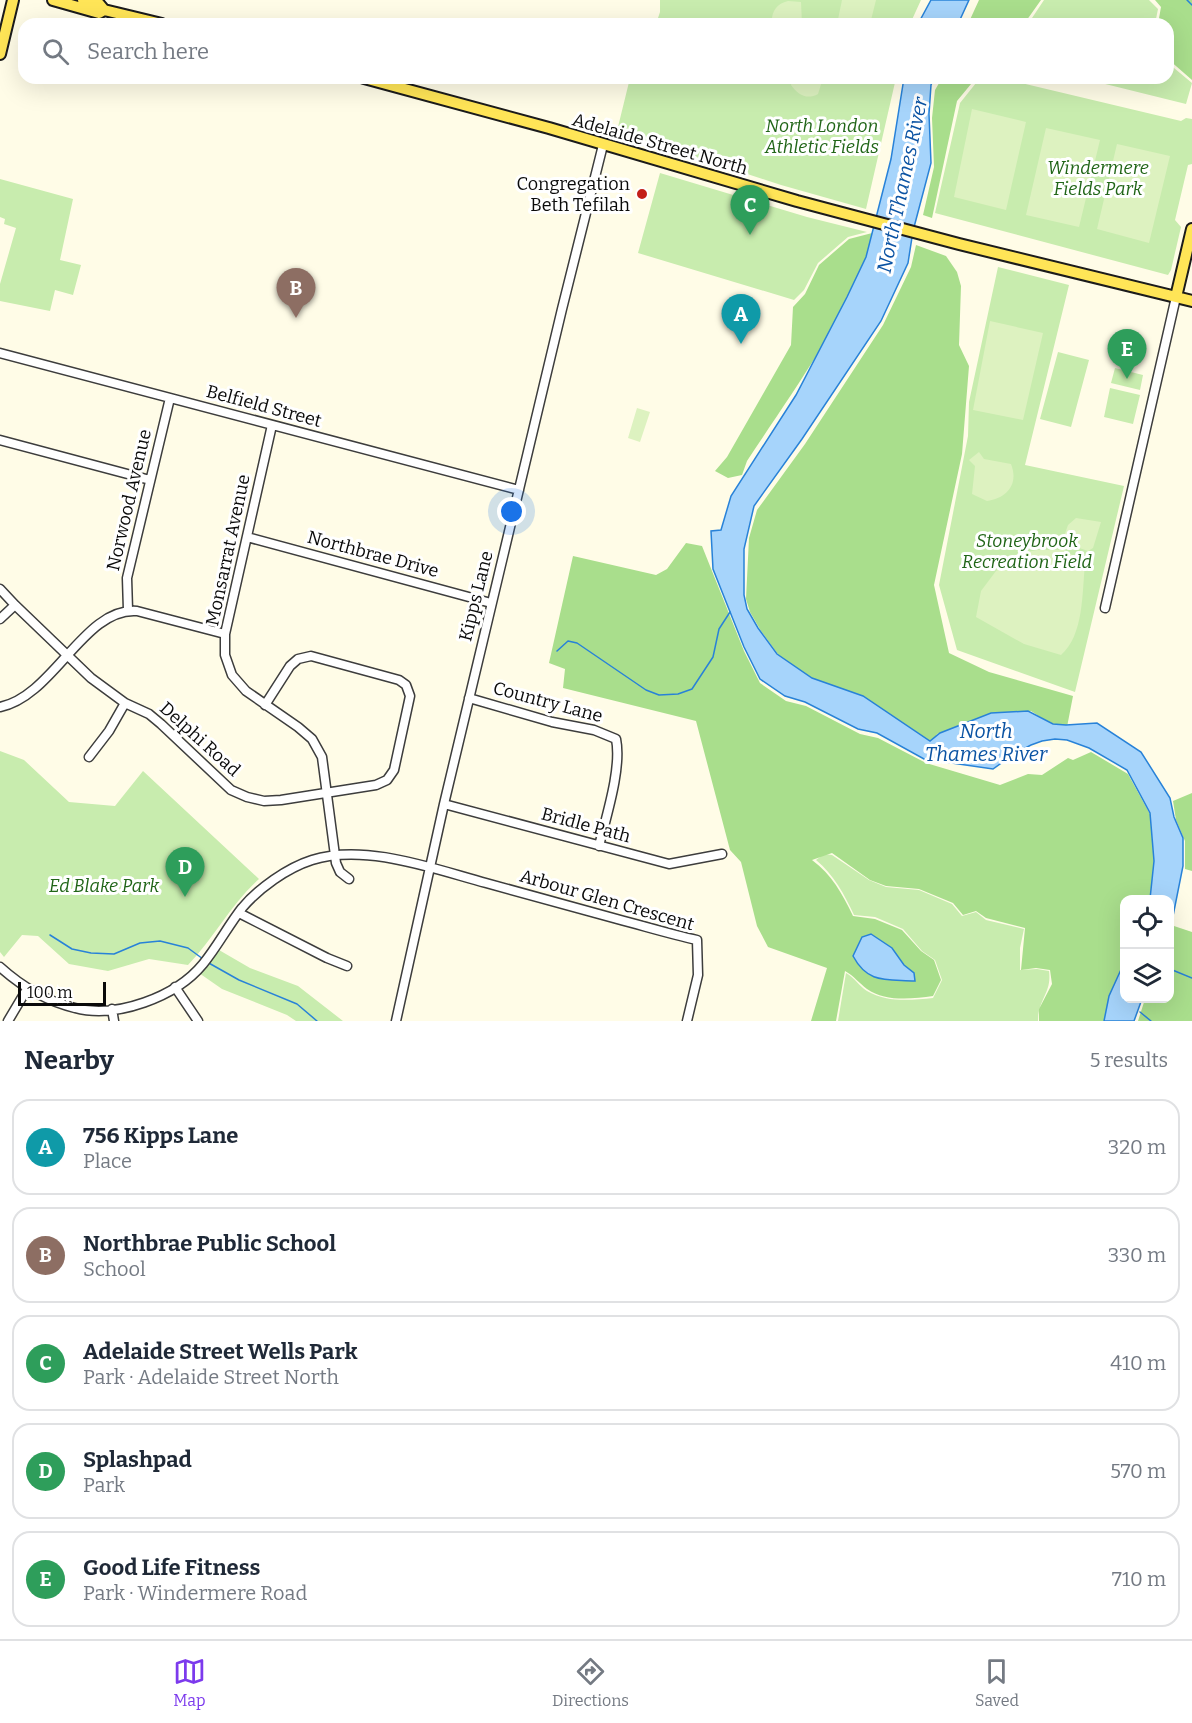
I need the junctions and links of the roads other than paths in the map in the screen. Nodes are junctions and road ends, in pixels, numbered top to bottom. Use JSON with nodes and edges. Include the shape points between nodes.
{"nodes":[{"id":1,"x":53,"y":0,"type":"edge"},
{"id":2,"x":83,"y":0,"type":"edge"},
{"id":3,"x":9,"y":3,"type":"edge"},
{"id":4,"x":104,"y":10,"type":"junction"},
{"id":5,"x":137,"y":18,"type":"edge"},
{"id":6,"x":0,"y":54,"type":"edge"},
{"id":7,"x":385,"y":84,"type":"edge"},
{"id":8,"x":603,"y":145,"type":"junction"},
{"id":9,"x":1192,"y":229,"type":"edge"},
{"id":10,"x":1176,"y":297,"type":"junction"},
{"id":11,"x":1192,"y":301,"type":"edge"},
{"id":12,"x":0,"y":353,"type":"edge"},
{"id":13,"x":170,"y":398,"type":"junction"},
{"id":14,"x":272,"y":425,"type":"junction"},
{"id":15,"x":0,"y":440,"type":"edge"},
{"id":16,"x":150,"y":480,"type":"junction"},
{"id":17,"x":519,"y":490,"type":"junction"},
{"id":18,"x":247,"y":537,"type":"junction"},
{"id":19,"x":0,"y":589,"type":"edge"},
{"id":20,"x":491,"y":603,"type":"junction"},
{"id":21,"x":15,"y":605,"type":"junction"},
{"id":22,"x":1105,"y":608,"type":"dead end"},
{"id":23,"x":128,"y":610,"type":"junction"},
{"id":24,"x":0,"y":619,"type":"edge"},
{"id":25,"x":225,"y":634,"type":"junction"},
{"id":26,"x":68,"y":656,"type":"junction"},
{"id":27,"x":469,"y":698,"type":"junction"},
{"id":28,"x":125,"y":703,"type":"junction"},
{"id":29,"x":265,"y":705,"type":"junction"},
{"id":30,"x":0,"y":707,"type":"edge"},
{"id":31,"x":89,"y":757,"type":"dead end"},
{"id":32,"x":328,"y":793,"type":"junction"},
{"id":33,"x":444,"y":804,"type":"junction"},
{"id":34,"x":598,"y":846,"type":"junction"},
{"id":35,"x":722,"y":854,"type":"dead end"},
{"id":36,"x":335,"y":855,"type":"junction"},
{"id":37,"x":431,"y":868,"type":"junction"},
{"id":38,"x":349,"y":879,"type":"dead end"},
{"id":39,"x":239,"y":913,"type":"junction"},
{"id":40,"x":348,"y":966,"type":"dead end"},
{"id":41,"x":0,"y":967,"type":"edge"},
{"id":42,"x":175,"y":987,"type":"junction"},
{"id":43,"x":27,"y":989,"type":"junction"},
{"id":44,"x":112,"y":1010,"type":"junction"},
{"id":45,"x":8,"y":1021,"type":"edge"},
{"id":46,"x":114,"y":1021,"type":"edge"},
{"id":47,"x":198,"y":1021,"type":"edge"},
{"id":48,"x":396,"y":1021,"type":"edge"},
{"id":49,"x":687,"y":1021,"type":"edge"}],
"edges":[{"from":1,"to":4,"type":"main road","via":[[99,13]]},
{"from":2,"to":4,"type":"main road","via":[[99,4]]},
{"from":3,"to":6,"type":"main road"},
{"from":4,"to":5,"type":"main road"},
{"from":7,"to":8,"type":"main road","name":"Adelaide Street North"},
{"from":8,"to":10,"type":"main road","name":"Adelaide Street North","via":[[846,214]]},
{"from":8,"to":17,"type":"street","name":"Kipps Lane"},
{"from":9,"to":10,"type":"main road"},
{"from":10,"to":11,"type":"main road","name":"Adelaide Street North"},
{"from":10,"to":22,"type":"street"},
{"from":12,"to":13,"type":"street","name":"Belfield Street"},
{"from":13,"to":14,"type":"street","name":"Belfield Street"},
{"from":13,"to":16,"type":"street","name":"Norwood Avenue"},
{"from":14,"to":17,"type":"street","name":"Belfield Street"},
{"from":14,"to":18,"type":"street","name":"Monsarrat Avenue"},
{"from":15,"to":16,"type":"street"},
{"from":16,"to":23,"type":"street","name":"Norwood Avenue","via":[[127,578]]},
{"from":17,"to":20,"type":"street","name":"Kipps Lane"},
{"from":18,"to":20,"type":"street","name":"Northbrae Drive"},
{"from":18,"to":25,"type":"street","name":"Monsarrat Avenue"},
{"from":19,"to":21,"type":"street","name":"Delphi Road"},
{"from":20,"to":27,"type":"street","name":"Kipps Lane"},
{"from":21,"to":24,"type":"street"},
{"from":21,"to":26,"type":"street","name":"Delphi Road"},
{"from":23,"to":25,"type":"street"},
{"from":23,"to":26,"type":"street","via":[[104,621]]},
{"from":25,"to":29,"type":"street","name":"Monsarrat Avenue","via":[[225,654],[232,675]]},
{"from":26,"to":28,"type":"street","name":"Delphi Road"},
{"from":26,"to":30,"type":"street","via":[[26,697]]},
{"from":27,"to":33,"type":"street","name":"Kipps Lane"},
{"from":27,"to":34,"type":"street","name":"Country Lane","via":[[616,739],[616,771]]},
{"from":28,"to":31,"type":"street","via":[[110,731]]},
{"from":28,"to":32,"type":"street","name":"Delphi Road","via":[[149,714],[231,790],[264,801]]},
{"from":29,"to":32,"type":"street","name":"Monsarrat Avenue","via":[[312,739],[322,757]]},
{"from":29,"to":32,"type":"street","name":"Delphi Road","via":[[290,666],[297,659],[311,656],[406,685],[410,696],[394,770],[387,780]]},
{"from":32,"to":36,"type":"street","name":"Monsarrat Avenue"},
{"from":33,"to":34,"type":"street","name":"Bridle Path"},
{"from":33,"to":37,"type":"street","name":"Kipps Lane"},
{"from":34,"to":35,"type":"street","name":"Bridle Path","via":[[673,864]]},
{"from":36,"to":37,"type":"street","via":[[376,856]]},
{"from":36,"to":38,"type":"street","via":[[340,872]]},
{"from":36,"to":39,"type":"street","via":[[286,872]]},
{"from":37,"to":48,"type":"street","name":"Kipps Lane"},
{"from":37,"to":49,"type":"street","name":"Arbour Glen Crescent","via":[[697,940],[698,975]]},
{"from":39,"to":40,"type":"street"},
{"from":39,"to":42,"type":"street","via":[[206,960]]},
{"from":41,"to":43,"type":"street"},
{"from":42,"to":44,"type":"street","via":[[151,1000]]},
{"from":42,"to":47,"type":"street"},
{"from":43,"to":44,"type":"street","via":[[76,1009]]},
{"from":43,"to":45,"type":"street"},
{"from":44,"to":46,"type":"street"}]}
